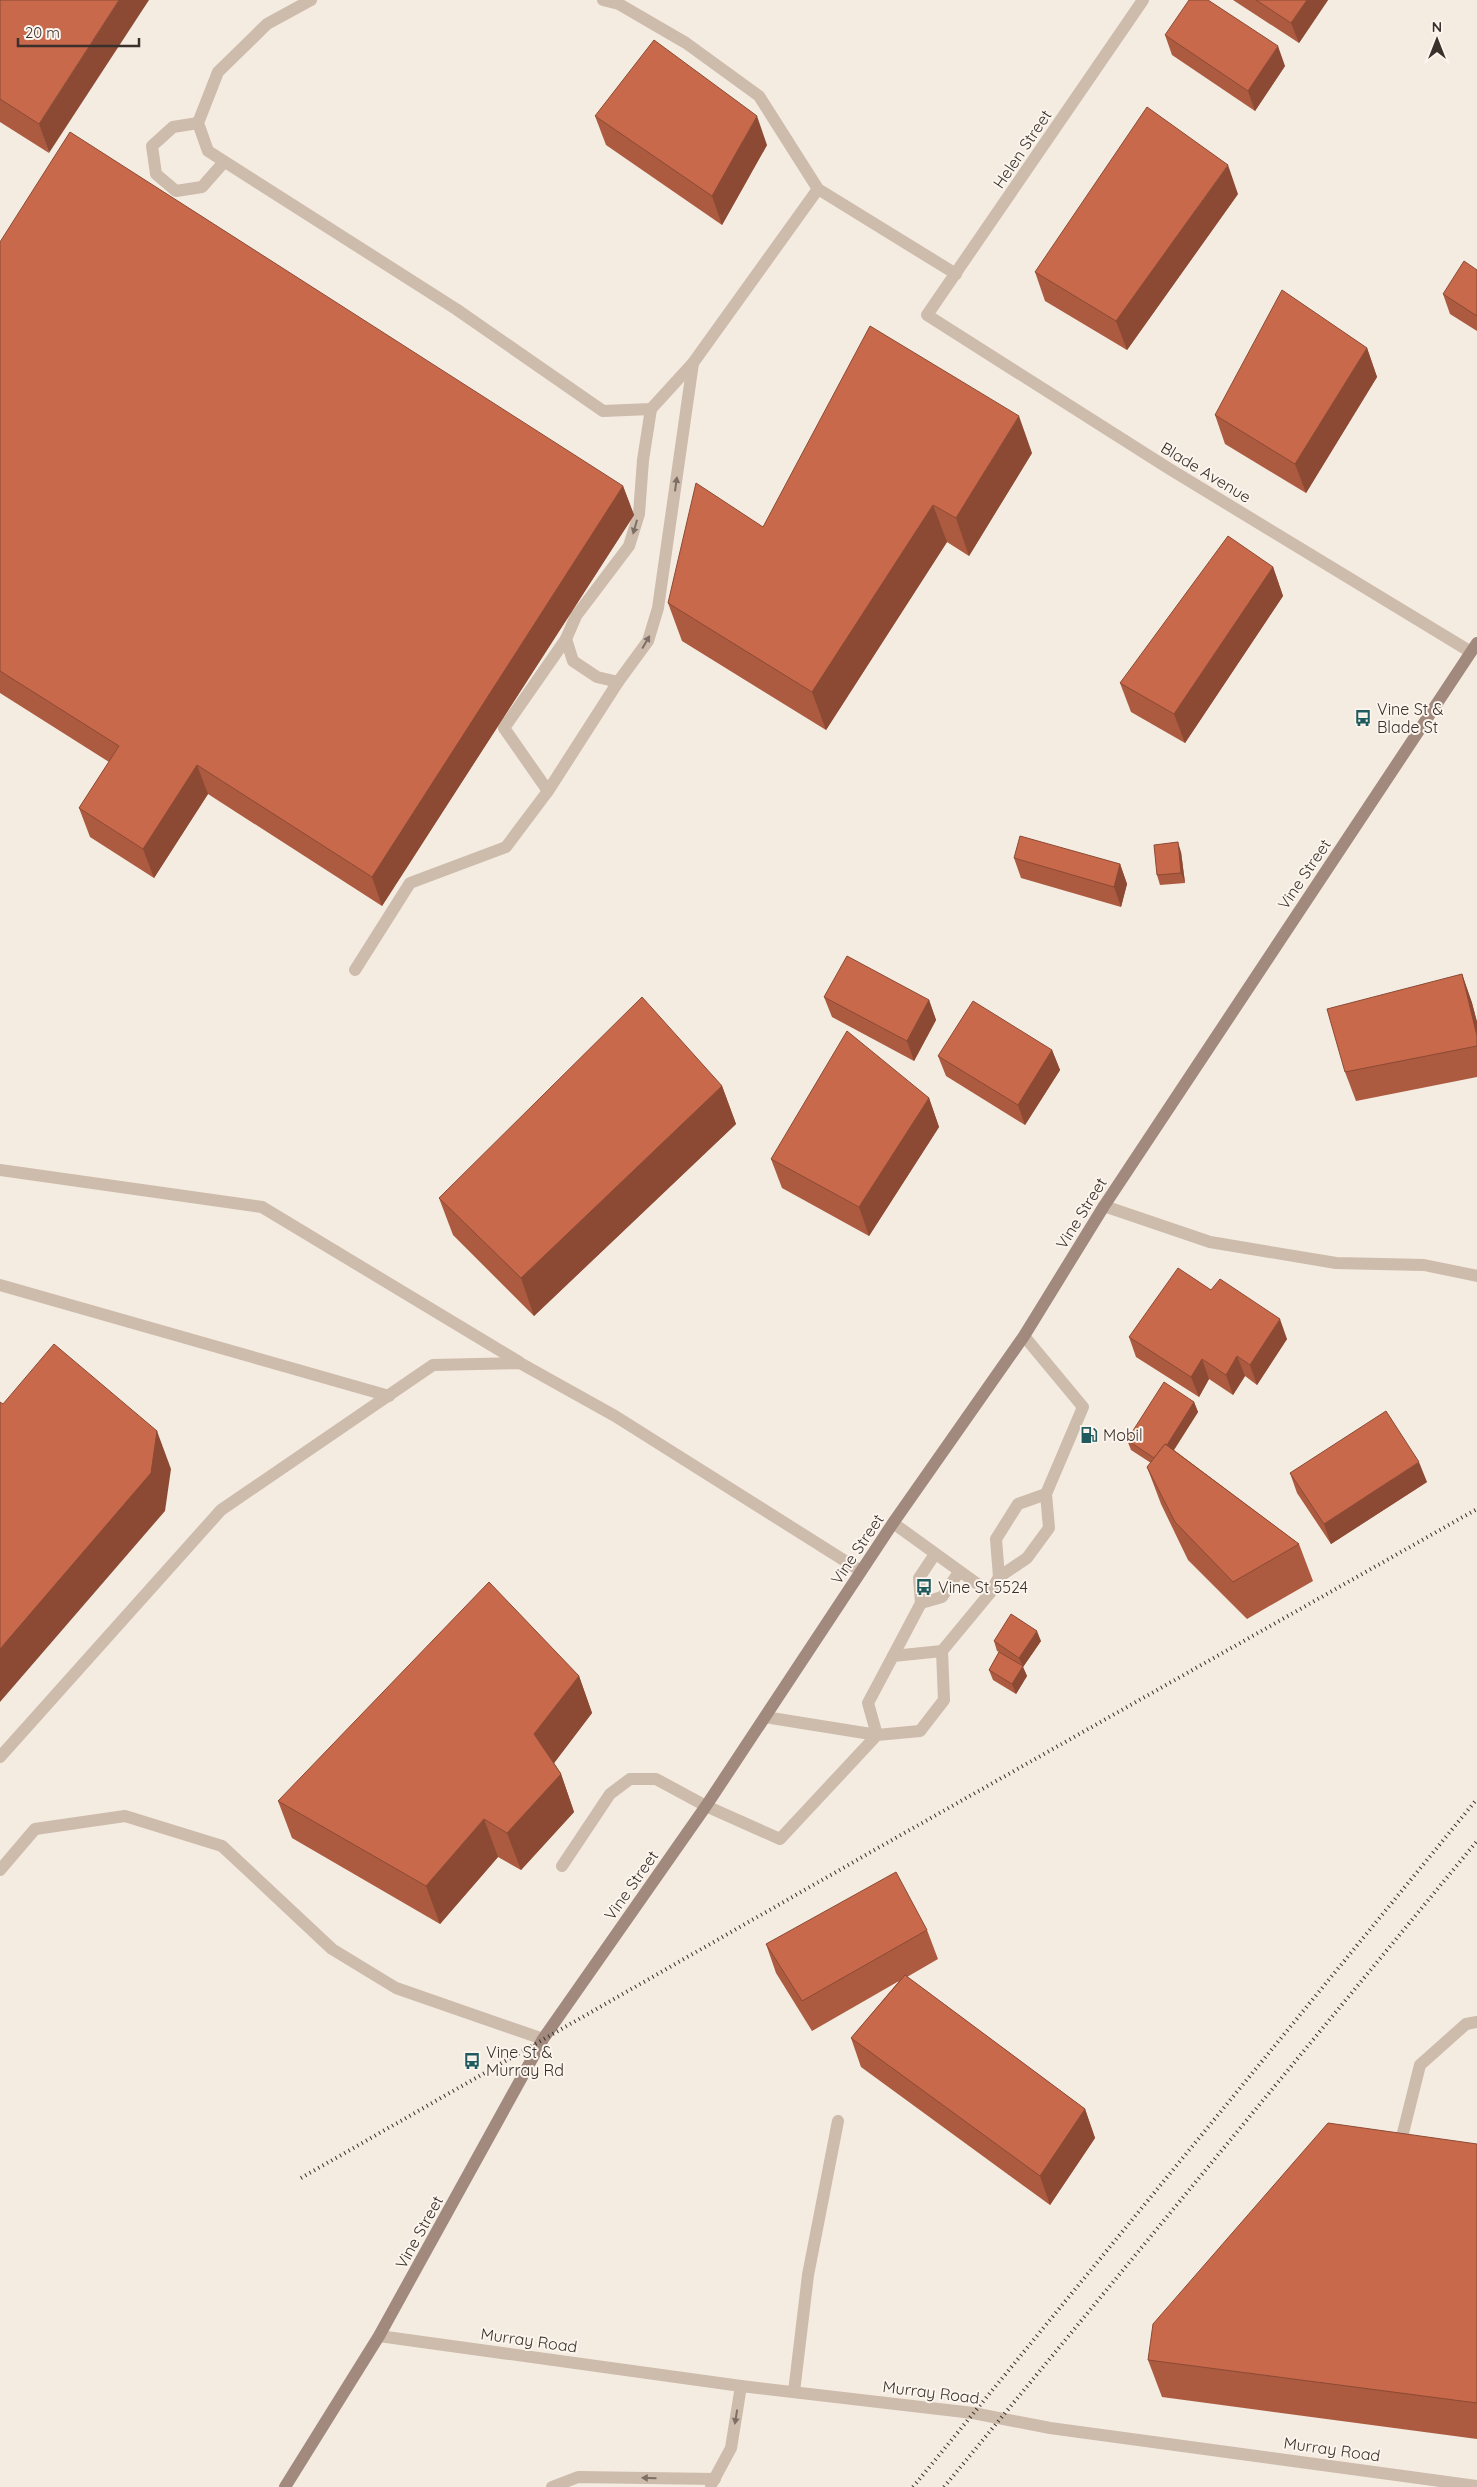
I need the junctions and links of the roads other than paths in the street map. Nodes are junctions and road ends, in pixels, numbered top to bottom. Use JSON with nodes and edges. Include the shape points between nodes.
{"nodes":[{"id":1,"x":311,"y":0,"type":"edge"},
{"id":2,"x":603,"y":0,"type":"edge"},
{"id":3,"x":1143,"y":0,"type":"edge"},
{"id":4,"x":198,"y":123,"type":"junction"},
{"id":5,"x":224,"y":162,"type":"junction"},
{"id":6,"x":818,"y":189,"type":"junction"},
{"id":7,"x":956,"y":274,"type":"junction"},
{"id":8,"x":927,"y":315,"type":"joint"},
{"id":9,"x":692,"y":363,"type":"junction"},
{"id":10,"x":651,"y":410,"type":"junction"},
{"id":11,"x":566,"y":638,"type":"junction"},
{"id":12,"x":1474,"y":648,"type":"edge"},
{"id":13,"x":618,"y":682,"type":"junction"},
{"id":14,"x":548,"y":791,"type":"junction"},
{"id":15,"x":355,"y":970,"type":"dead end"},
{"id":16,"x":0,"y":1170,"type":"edge"},
{"id":17,"x":1104,"y":1206,"type":"junction"},
{"id":18,"x":1477,"y":1276,"type":"edge"},
{"id":19,"x":0,"y":1285,"type":"edge"},
{"id":20,"x":1024,"y":1336,"type":"junction"},
{"id":21,"x":520,"y":1363,"type":"junction"},
{"id":22,"x":389,"y":1396,"type":"junction"},
{"id":23,"x":1046,"y":1494,"type":"junction"},
{"id":24,"x":893,"y":1523,"type":"junction"},
{"id":25,"x":935,"y":1554,"type":"junction"},
{"id":26,"x":861,"y":1571,"type":"junction"},
{"id":27,"x":959,"y":1572,"type":"junction"},
{"id":28,"x":1000,"y":1577,"type":"junction"},
{"id":29,"x":990,"y":1593,"type":"junction"},
{"id":30,"x":920,"y":1603,"type":"junction"},
{"id":31,"x":942,"y":1651,"type":"junction"},
{"id":32,"x":893,"y":1656,"type":"junction"},
{"id":33,"x":765,"y":1718,"type":"junction"},
{"id":34,"x":877,"y":1735,"type":"junction"},
{"id":35,"x":0,"y":1757,"type":"edge"},
{"id":36,"x":706,"y":1806,"type":"junction"},
{"id":37,"x":562,"y":1866,"type":"dead end"},
{"id":38,"x":0,"y":1870,"type":"edge"},
{"id":39,"x":1477,"y":2022,"type":"edge"},
{"id":40,"x":543,"y":2039,"type":"junction"},
{"id":41,"x":838,"y":2121,"type":"dead end"},
{"id":42,"x":1403,"y":2133,"type":"edge"},
{"id":43,"x":379,"y":2336,"type":"junction"},
{"id":44,"x":741,"y":2386,"type":"junction"},
{"id":45,"x":794,"y":2392,"type":"junction"},
{"id":46,"x":712,"y":2483,"type":"edge"},
{"id":47,"x":1477,"y":2486,"type":"edge"},
{"id":48,"x":286,"y":2487,"type":"edge"},
{"id":49,"x":552,"y":2487,"type":"edge"}],
"edges":[{"from":1,"to":4,"type":"street","via":[[268,24],[218,72]]},
{"from":2,"to":6,"type":"street","via":[[619,4],[686,43],[760,96]]},
{"from":3,"to":7,"type":"street","name":"Helen Street"},
{"from":4,"to":5,"type":"street","via":[[208,152]]},
{"from":4,"to":5,"type":"street","via":[[173,127],[152,146],[156,174],[176,191],[202,187]]},
{"from":5,"to":10,"type":"street","via":[[456,309],[603,412]]},
{"from":6,"to":7,"type":"street"},
{"from":6,"to":9,"type":"street"},
{"from":7,"to":8,"type":"street","name":"Helen Street"},
{"from":8,"to":12,"type":"street","name":"Blade Avenue","via":[[1168,468]]},
{"from":9,"to":10,"type":"street"},
{"from":13,"to":9,"type":"street","one_way":true,"via":[[648,640],[658,608]]},
{"from":10,"to":11,"type":"street","one_way":true,"via":[[639,514],[629,546],[576,616]]},
{"from":11,"to":13,"type":"street","via":[[573,661],[597,678]]},
{"from":11,"to":14,"type":"street","via":[[504,728]]},
{"from":12,"to":17,"type":"main road","name":"Vine Street"},
{"from":13,"to":14,"type":"street"},
{"from":14,"to":15,"type":"street","via":[[506,847],[410,883]]},
{"from":16,"to":21,"type":"street","via":[[262,1207]]},
{"from":17,"to":18,"type":"street","via":[[1210,1242],[1336,1263],[1424,1265]]},
{"from":17,"to":20,"type":"main road","name":"Vine Street"},
{"from":19,"to":22,"type":"street"},
{"from":20,"to":23,"type":"street","via":[[1083,1407]]},
{"from":20,"to":24,"type":"main road","name":"Vine Street"},
{"from":21,"to":22,"type":"street","via":[[433,1365]]},
{"from":21,"to":26,"type":"street","via":[[615,1416]]},
{"from":22,"to":35,"type":"street","via":[[221,1510]]},
{"from":23,"to":28,"type":"street","via":[[1049,1528],[1027,1558]]},
{"from":23,"to":28,"type":"street","via":[[1018,1504],[996,1539]]},
{"from":24,"to":25,"type":"street"},
{"from":24,"to":26,"type":"main road","name":"Vine Street"},
{"from":25,"to":27,"type":"street"},
{"from":25,"to":30,"type":"street","via":[[919,1578]]},
{"from":26,"to":33,"type":"main road","name":"Vine Street"},
{"from":27,"to":29,"type":"street"},
{"from":27,"to":30,"type":"street","via":[[942,1596]]},
{"from":28,"to":29,"type":"street"},
{"from":29,"to":31,"type":"street"},
{"from":30,"to":32,"type":"street"},
{"from":31,"to":32,"type":"street"},
{"from":31,"to":34,"type":"street","via":[[944,1700],[920,1731]]},
{"from":32,"to":34,"type":"street","via":[[868,1703]]},
{"from":33,"to":34,"type":"street"},
{"from":33,"to":36,"type":"main road","name":"Vine Street"},
{"from":34,"to":36,"type":"street","via":[[780,1839]]},
{"from":36,"to":37,"type":"street","via":[[656,1779],[630,1779],[610,1794]]},
{"from":36,"to":40,"type":"main road","name":"Vine Street"},
{"from":38,"to":40,"type":"street","via":[[35,1829],[125,1816],[222,1846],[332,1949],[396,1988]]},
{"from":39,"to":42,"type":"street","via":[[1466,2024],[1420,2065]]},
{"from":40,"to":43,"type":"main road","name":"Vine Street"},
{"from":41,"to":45,"type":"street","via":[[808,2275]]},
{"from":43,"to":44,"type":"street","name":"Murray Road"},
{"from":43,"to":48,"type":"main road","name":"Vine Street"},
{"from":44,"to":45,"type":"street","name":"Murray Road"},
{"from":44,"to":46,"type":"street","one_way":true,"via":[[731,2448]]},
{"from":45,"to":47,"type":"street","name":"Murray Road","via":[[973,2414],[1050,2428]]},
{"from":46,"to":49,"type":"street","one_way":true,"via":[[578,2477]]}]}
